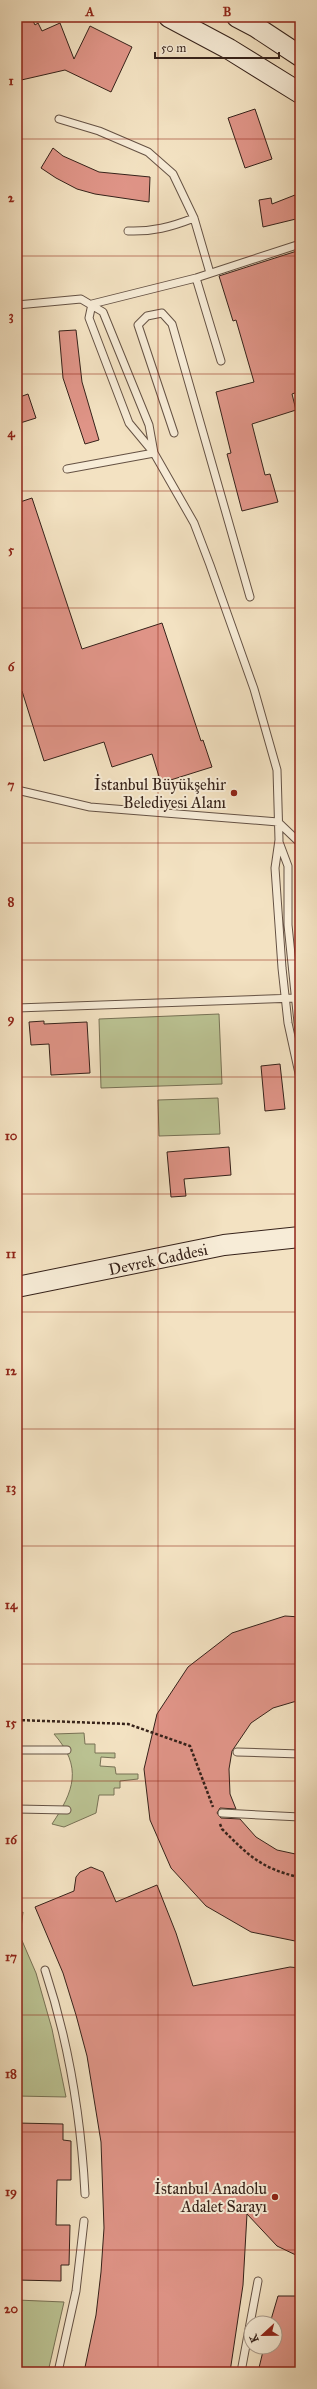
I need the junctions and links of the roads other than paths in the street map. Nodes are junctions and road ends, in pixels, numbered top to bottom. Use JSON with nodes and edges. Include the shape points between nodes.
{"nodes":[{"id":1,"x":169,"y":17,"type":"edge"},
{"id":2,"x":237,"y":17,"type":"edge"},
{"id":3,"x":300,"y":56,"type":"edge"},
{"id":4,"x":300,"y":93,"type":"edge"},
{"id":5,"x":59,"y":119,"type":"dead end"},
{"id":6,"x":194,"y":218,"type":"junction"},
{"id":7,"x":128,"y":231,"type":"dead end"},
{"id":8,"x":300,"y":244,"type":"edge"},
{"id":9,"x":210,"y":273,"type":"junction"},
{"id":10,"x":196,"y":278,"type":"junction"},
{"id":11,"x":92,"y":304,"type":"junction"},
{"id":12,"x":17,"y":305,"type":"edge"},
{"id":13,"x":221,"y":361,"type":"dead end"},
{"id":14,"x":174,"y":433,"type":"dead end"},
{"id":15,"x":154,"y":453,"type":"junction"},
{"id":16,"x":68,"y":469,"type":"dead end"},
{"id":17,"x":250,"y":597,"type":"dead end"},
{"id":18,"x":17,"y":790,"type":"edge"},
{"id":19,"x":278,"y":822,"type":"junction"},
{"id":20,"x":278,"y":840,"type":"junction"},
{"id":21,"x":300,"y":843,"type":"edge"},
{"id":22,"x":285,"y":998,"type":"junction"},
{"id":23,"x":295,"y":998,"type":"junction"},
{"id":24,"x":17,"y":1008,"type":"edge"},
{"id":25,"x":297,"y":1060,"type":"junction"},
{"id":26,"x":300,"y":1078,"type":"edge"},
{"id":27,"x":300,"y":1237,"type":"edge"},
{"id":28,"x":17,"y":1287,"type":"edge"},
{"id":29,"x":17,"y":1750,"type":"edge"},
{"id":30,"x":67,"y":1750,"type":"dead end"},
{"id":31,"x":237,"y":1752,"type":"dead end"},
{"id":32,"x":300,"y":1754,"type":"edge"},
{"id":33,"x":17,"y":1809,"type":"edge"},
{"id":34,"x":67,"y":1810,"type":"dead end"},
{"id":35,"x":222,"y":1813,"type":"dead end"},
{"id":36,"x":300,"y":1817,"type":"edge"},
{"id":37,"x":45,"y":1970,"type":"dead end"},
{"id":38,"x":84,"y":2194,"type":"dead end"},
{"id":39,"x":84,"y":2221,"type":"dead end"},
{"id":40,"x":258,"y":2281,"type":"dead end"},
{"id":41,"x":58,"y":2372,"type":"edge"},
{"id":42,"x":242,"y":2372,"type":"edge"}],
"edges":[{"from":1,"to":4,"type":"street","via":[[229,49]]},
{"from":2,"to":3,"type":"street"},
{"from":5,"to":6,"type":"lane","via":[[99,131],[148,152],[173,174]]},
{"from":6,"to":7,"type":"lane","via":[[169,228],[148,232]]},
{"from":6,"to":9,"type":"lane"},
{"from":8,"to":9,"type":"lane"},
{"from":9,"to":10,"type":"lane"},
{"from":10,"to":11,"type":"lane"},
{"from":10,"to":13,"type":"lane"},
{"from":11,"to":12,"type":"lane","via":[[81,299]]},
{"from":11,"to":15,"type":"lane","via":[[103,312],[149,425]]},
{"from":11,"to":15,"type":"lane","via":[[89,318],[130,423]]},
{"from":14,"to":17,"type":"lane","via":[[138,325],[147,316],[162,313],[172,324]]},
{"from":15,"to":16,"type":"lane"},
{"from":15,"to":19,"type":"lane","via":[[194,524],[254,689],[277,770]]},
{"from":18,"to":19,"type":"lane","via":[[90,807]]},
{"from":19,"to":20,"type":"lane"},
{"from":19,"to":21,"type":"lane"},
{"from":20,"to":22,"type":"lane","via":[[275,868]]},
{"from":20,"to":23,"type":"lane","via":[[288,866],[288,925]]},
{"from":22,"to":23,"type":"lane"},
{"from":22,"to":24,"type":"lane"},
{"from":22,"to":25,"type":"lane"},
{"from":23,"to":25,"type":"lane","via":[[300,1042]]},
{"from":25,"to":26,"type":"lane"},
{"from":27,"to":28,"type":"street","name":"Devrek Caddesi","via":[[224,1245]]},
{"from":29,"to":30,"type":"lane"},
{"from":31,"to":32,"type":"lane"},
{"from":33,"to":34,"type":"lane"},
{"from":35,"to":36,"type":"lane"},
{"from":37,"to":38,"type":"lane","via":[[70,2065],[80,2131]]},
{"from":39,"to":41,"type":"lane","via":[[76,2291]]},
{"from":40,"to":42,"type":"lane"}]}
